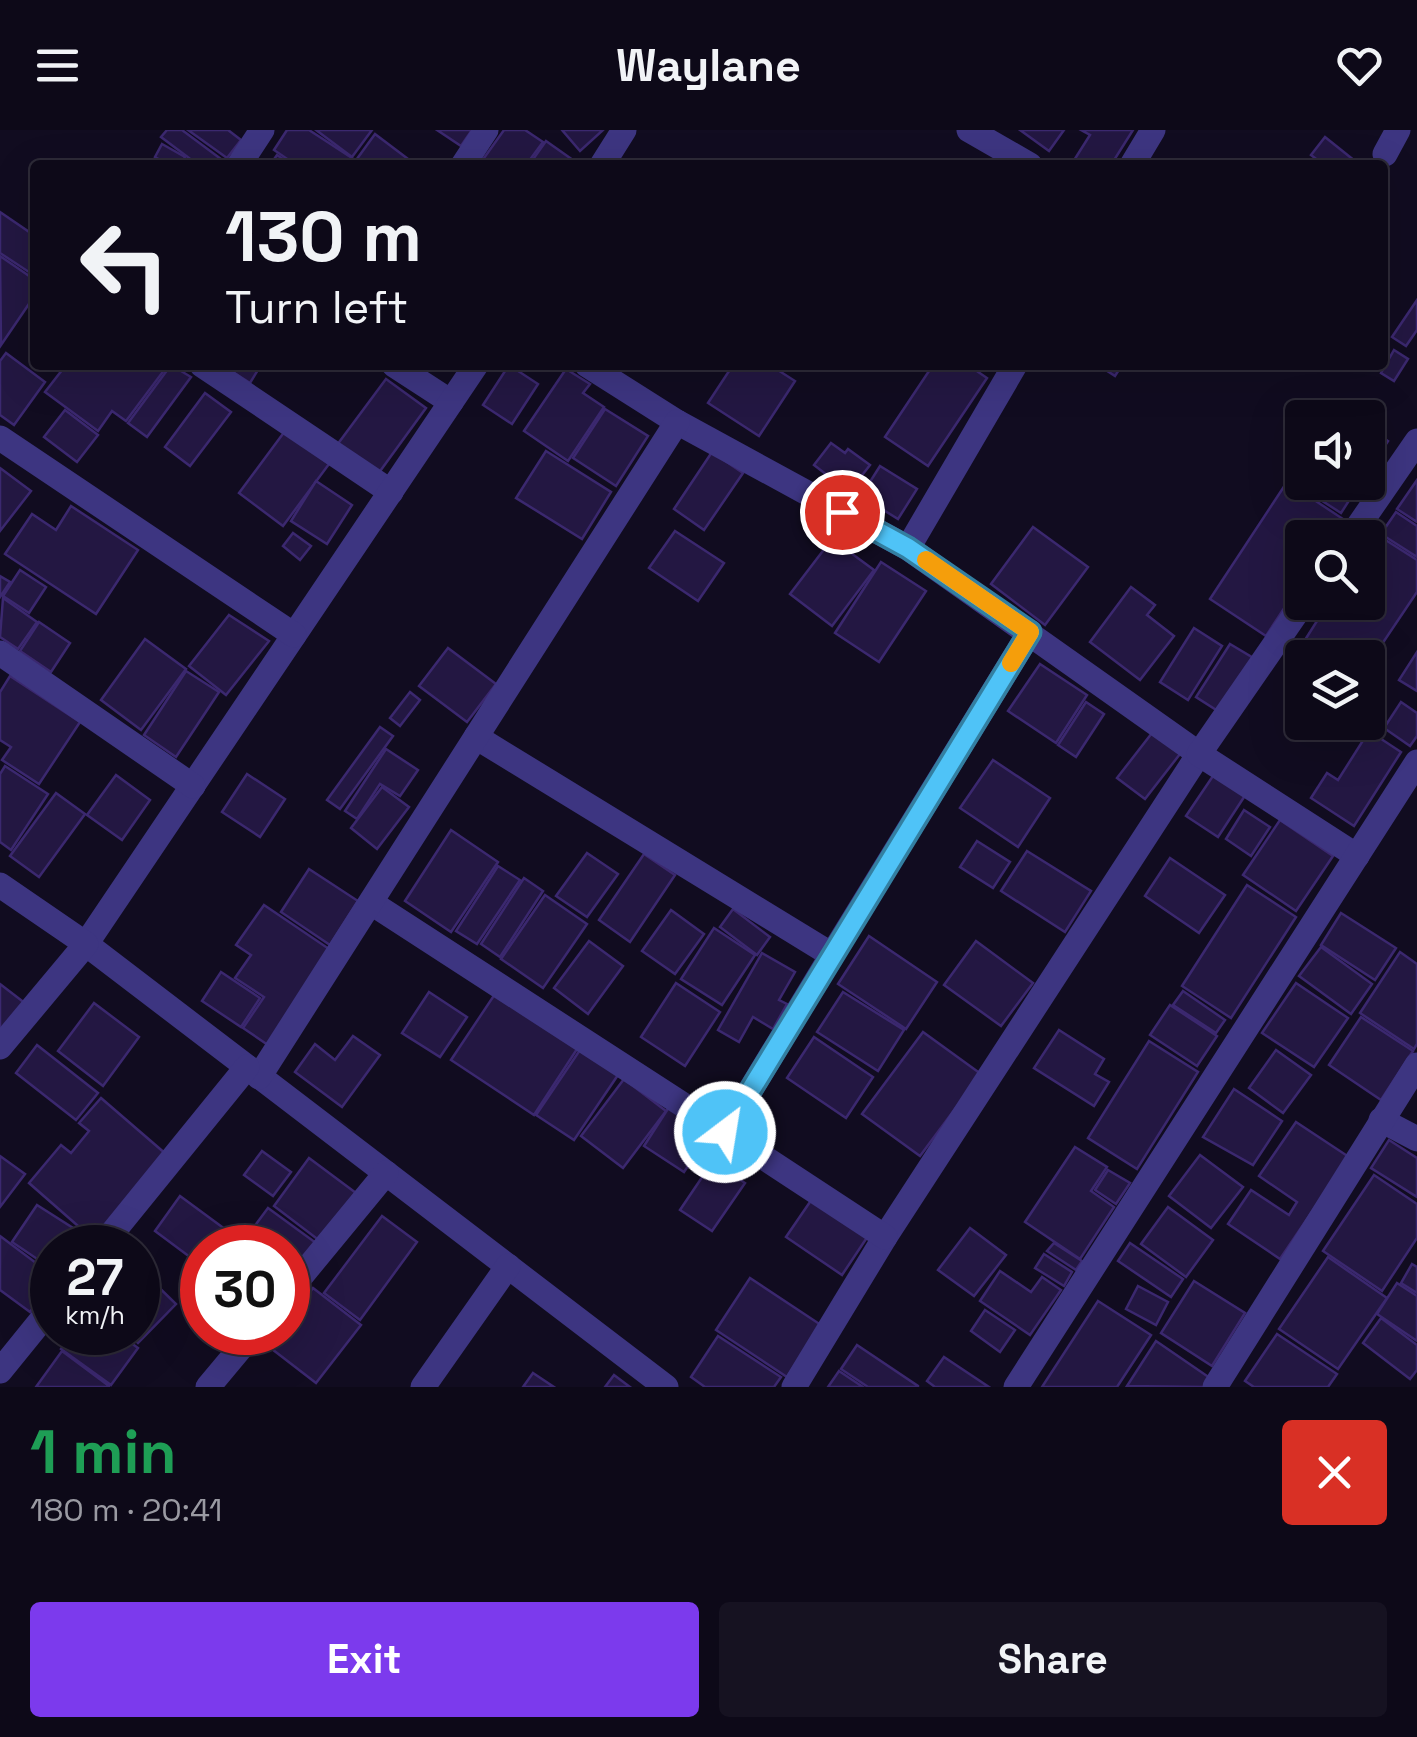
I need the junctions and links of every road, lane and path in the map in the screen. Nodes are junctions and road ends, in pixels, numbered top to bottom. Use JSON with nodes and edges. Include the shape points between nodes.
{"nodes":[{"id":1,"x":262,"y":130,"type":"edge"},
{"id":2,"x":486,"y":130,"type":"edge"},
{"id":3,"x":624,"y":130,"type":"edge"},
{"id":4,"x":970,"y":130,"type":"edge"},
{"id":5,"x":1153,"y":130,"type":"edge"},
{"id":6,"x":1398,"y":130,"type":"edge"},
{"id":7,"x":1384,"y":154,"type":"dead end"},
{"id":8,"x":242,"y":160,"type":"edge"},
{"id":9,"x":466,"y":160,"type":"edge"},
{"id":10,"x":605,"y":160,"type":"edge"},
{"id":11,"x":1021,"y":160,"type":"edge"},
{"id":12,"x":1135,"y":160,"type":"edge"},
{"id":13,"x":209,"y":370,"type":"edge"},
{"id":14,"x":402,"y":370,"type":"edge"},
{"id":15,"x":473,"y":370,"type":"edge"},
{"id":16,"x":595,"y":370,"type":"edge"},
{"id":17,"x":1012,"y":370,"type":"edge"},
{"id":18,"x":451,"y":402,"type":"junction"},
{"id":19,"x":677,"y":422,"type":"junction"},
{"id":20,"x":0,"y":438,"type":"edge"},
{"id":21,"x":1417,"y":441,"type":"edge"},
{"id":22,"x":391,"y":492,"type":"junction"},
{"id":23,"x":1362,"y":520,"type":"edge"},
{"id":24,"x":908,"y":548,"type":"junction"},
{"id":25,"x":1292,"y":620,"type":"edge"},
{"id":26,"x":1030,"y":632,"type":"junction"},
{"id":27,"x":294,"y":635,"type":"junction"},
{"id":28,"x":0,"y":653,"type":"edge"},
{"id":29,"x":476,"y":737,"type":"junction"},
{"id":30,"x":1199,"y":754,"type":"junction"},
{"id":31,"x":1417,"y":762,"type":"edge"},
{"id":32,"x":193,"y":786,"type":"junction"},
{"id":33,"x":1357,"y":856,"type":"junction"},
{"id":34,"x":0,"y":885,"type":"edge"},
{"id":35,"x":373,"y":904,"type":"junction"},
{"id":36,"x":86,"y":944,"type":"junction"},
{"id":37,"x":832,"y":955,"type":"junction"},
{"id":38,"x":0,"y":1047,"type":"edge"},
{"id":39,"x":1417,"y":1065,"type":"edge"},
{"id":40,"x":253,"y":1072,"type":"junction"},
{"id":41,"x":1381,"y":1120,"type":"junction"},
{"id":42,"x":725,"y":1132,"type":"junction"},
{"id":43,"x":1417,"y":1139,"type":"edge"},
{"id":44,"x":386,"y":1173,"type":"junction"},
{"id":45,"x":120,"y":1225,"type":"edge"},
{"id":46,"x":885,"y":1237,"type":"junction"},
{"id":47,"x":310,"y":1265,"type":"edge"},
{"id":48,"x":508,"y":1266,"type":"junction"},
{"id":49,"x":30,"y":1334,"type":"edge"},
{"id":50,"x":235,"y":1355,"type":"edge"},
{"id":51,"x":0,"y":1372,"type":"edge"},
{"id":52,"x":1220,"y":1385,"type":"edge"},
{"id":53,"x":208,"y":1387,"type":"edge"},
{"id":54,"x":423,"y":1387,"type":"edge"},
{"id":55,"x":666,"y":1387,"type":"edge"},
{"id":56,"x":794,"y":1387,"type":"edge"},
{"id":57,"x":1016,"y":1387,"type":"edge"}],
"edges":[{"from":1,"to":8,"type":"street"},
{"from":2,"to":9,"type":"street"},
{"from":3,"to":10,"type":"street"},
{"from":4,"to":11,"type":"street"},
{"from":5,"to":12,"type":"street"},
{"from":6,"to":7,"type":"street"},
{"from":13,"to":22,"type":"street"},
{"from":14,"to":18,"type":"street"},
{"from":15,"to":18,"type":"street"},
{"from":16,"to":19,"type":"street"},
{"from":17,"to":24,"type":"street"},
{"from":18,"to":22,"type":"street"},
{"from":19,"to":24,"type":"street"},
{"from":19,"to":29,"type":"street"},
{"from":20,"to":27,"type":"street"},
{"from":21,"to":23,"type":"street"},
{"from":22,"to":27,"type":"street"},
{"from":24,"to":26,"type":"street"},
{"from":25,"to":30,"type":"street"},
{"from":26,"to":30,"type":"street"},
{"from":26,"to":37,"type":"street"},
{"from":27,"to":32,"type":"street"},
{"from":28,"to":32,"type":"street"},
{"from":29,"to":35,"type":"street"},
{"from":29,"to":37,"type":"street"},
{"from":30,"to":33,"type":"street"},
{"from":30,"to":46,"type":"street"},
{"from":31,"to":33,"type":"street"},
{"from":32,"to":36,"type":"street"},
{"from":33,"to":57,"type":"street"},
{"from":34,"to":36,"type":"street"},
{"from":35,"to":40,"type":"street"},
{"from":35,"to":42,"type":"street"},
{"from":36,"to":38,"type":"street"},
{"from":36,"to":40,"type":"street"},
{"from":37,"to":42,"type":"street"},
{"from":39,"to":41,"type":"street"},
{"from":40,"to":44,"type":"street"},
{"from":40,"to":45,"type":"street"},
{"from":41,"to":43,"type":"street"},
{"from":41,"to":52,"type":"street"},
{"from":42,"to":46,"type":"street"},
{"from":44,"to":47,"type":"street"},
{"from":44,"to":48,"type":"street"},
{"from":46,"to":56,"type":"street"},
{"from":48,"to":54,"type":"street"},
{"from":48,"to":55,"type":"street"},
{"from":49,"to":51,"type":"street"},
{"from":50,"to":53,"type":"street"}]}
